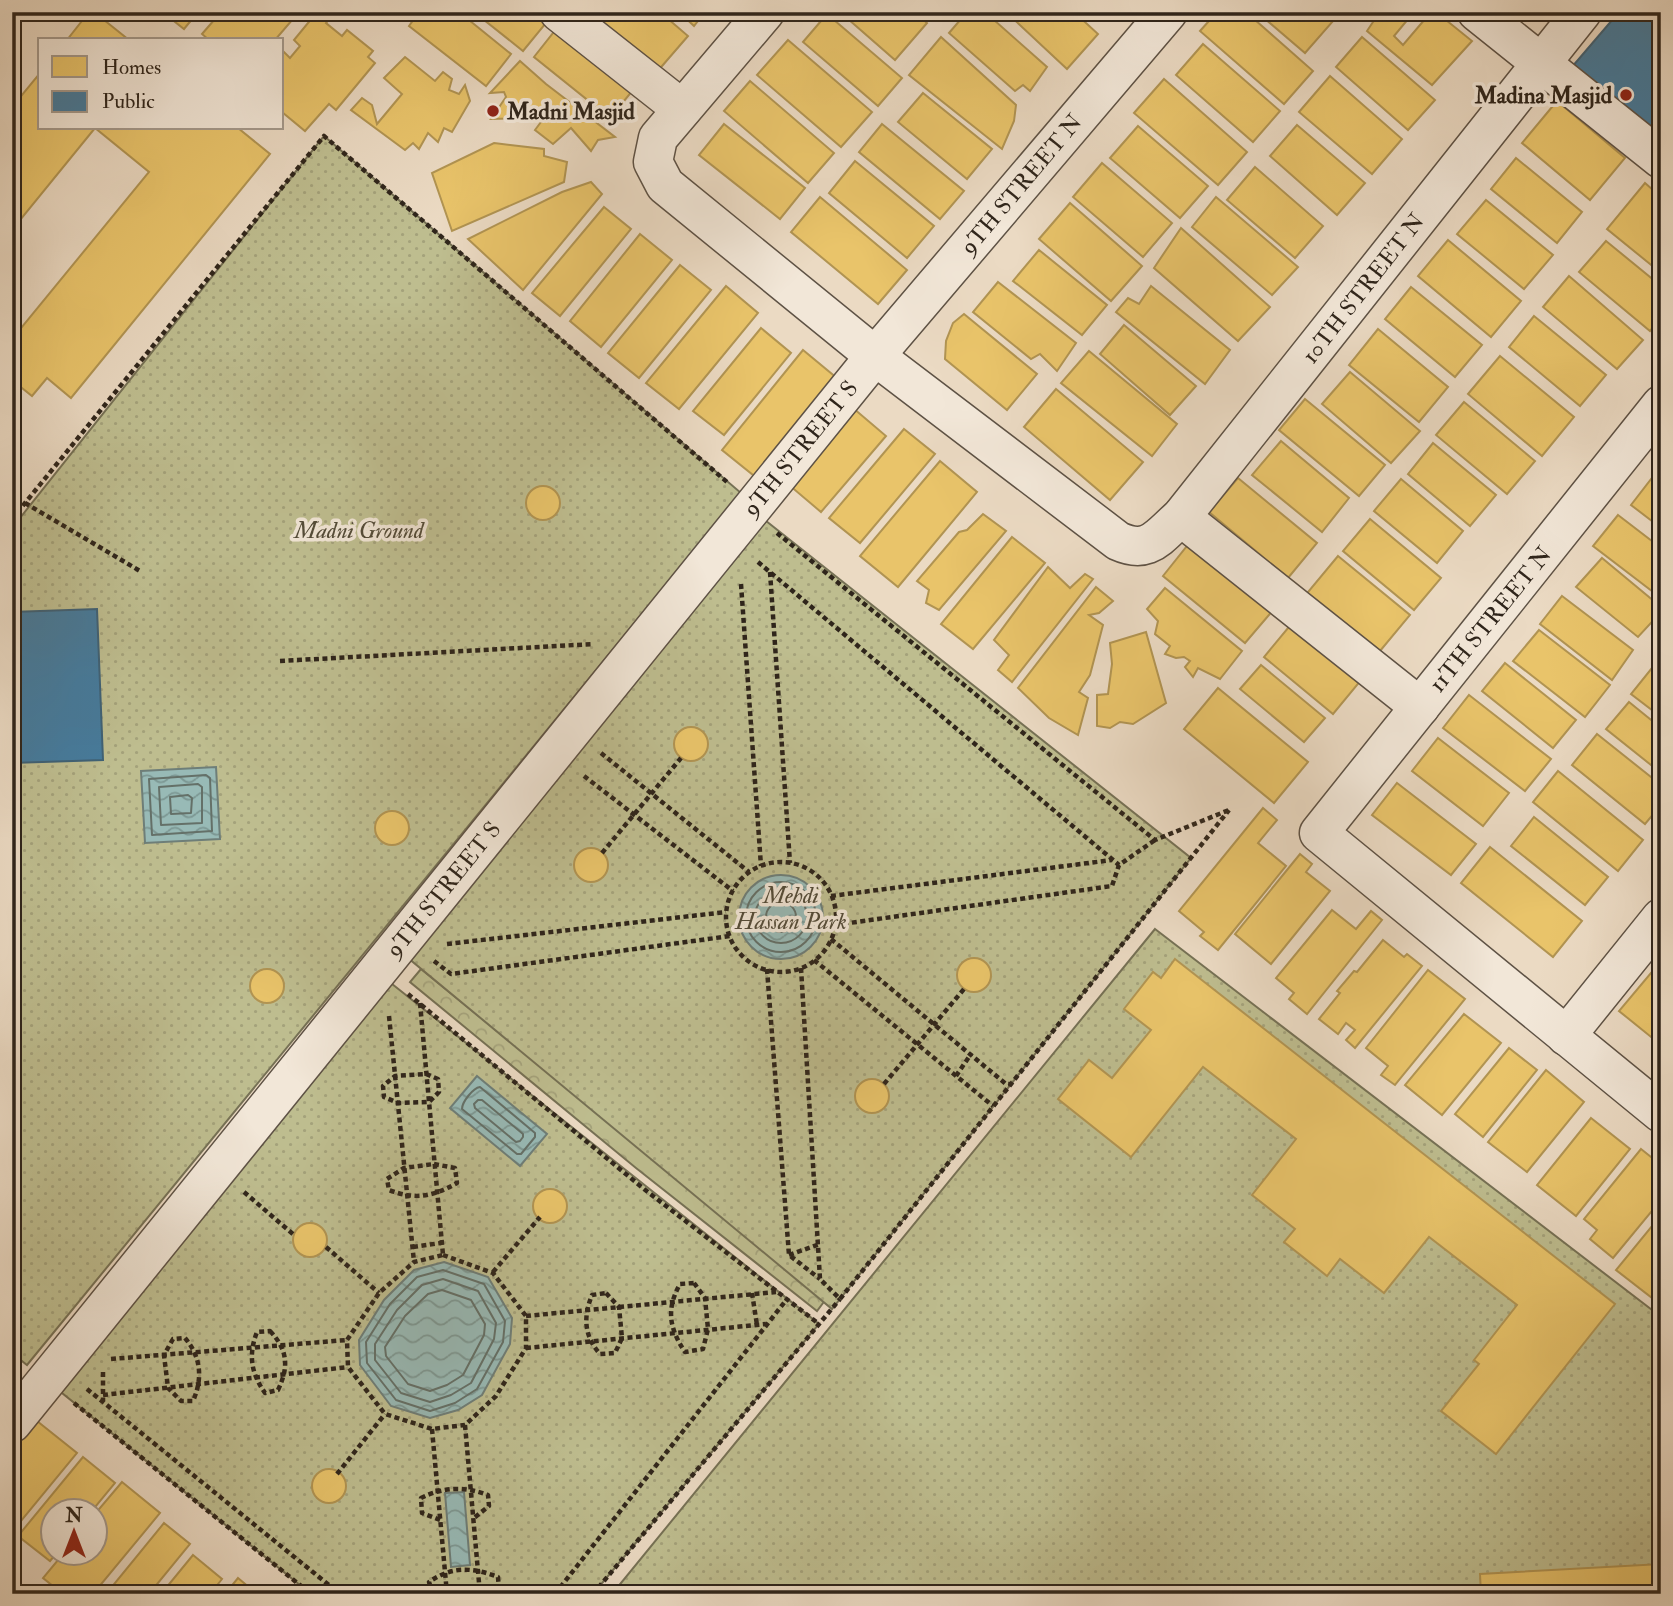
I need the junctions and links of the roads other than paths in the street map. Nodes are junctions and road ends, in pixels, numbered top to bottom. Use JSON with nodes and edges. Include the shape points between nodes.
{"nodes":[{"id":1,"x":559,"y":12,"type":"edge"},
{"id":2,"x":765,"y":12,"type":"edge"},
{"id":3,"x":1168,"y":12,"type":"edge"},
{"id":4,"x":1477,"y":12,"type":"edge"},
{"id":5,"x":1582,"y":12,"type":"edge"},
{"id":6,"x":1541,"y":64,"type":"junction"},
{"id":7,"x":682,"y":109,"type":"junction"},
{"id":8,"x":1661,"y":159,"type":"edge"},
{"id":9,"x":875,"y":356,"type":"junction"},
{"id":10,"x":1661,"y":405,"type":"edge"},
{"id":11,"x":1181,"y":517,"type":"junction"},
{"id":12,"x":1420,"y":707,"type":"junction"},
{"id":13,"x":1661,"y":918,"type":"edge"},
{"id":14,"x":1566,"y":1036,"type":"junction"},
{"id":15,"x":1661,"y":1113,"type":"edge"},
{"id":16,"x":12,"y":1423,"type":"edge"}],
"edges":[{"from":1,"to":7,"type":"street"},
{"from":2,"to":7,"type":"street"},
{"from":3,"to":9,"type":"street","name":"9TH STREET N"},
{"from":4,"to":6,"type":"street"},
{"from":5,"to":6,"type":"street","name":"10TH STREET N"},
{"from":6,"to":8,"type":"street"},
{"from":6,"to":11,"type":"street","name":"10TH STREET N"},
{"from":7,"to":9,"type":"street","via":[[658,138],[653,162],[665,185]]},
{"from":9,"to":11,"type":"street","name":"10TH STREET N","via":[[1118,541],[1132,548],[1149,545]]},
{"from":9,"to":16,"type":"street","name":"9TH STREET S","via":[[633,655],[64,1383]]},
{"from":10,"to":12,"type":"street","name":"11TH STREET N"},
{"from":11,"to":12,"type":"street"},
{"from":12,"to":14,"type":"street","name":"11TH STREET N","via":[[1319,833]]},
{"from":13,"to":14,"type":"street"},
{"from":14,"to":15,"type":"street"}]}
